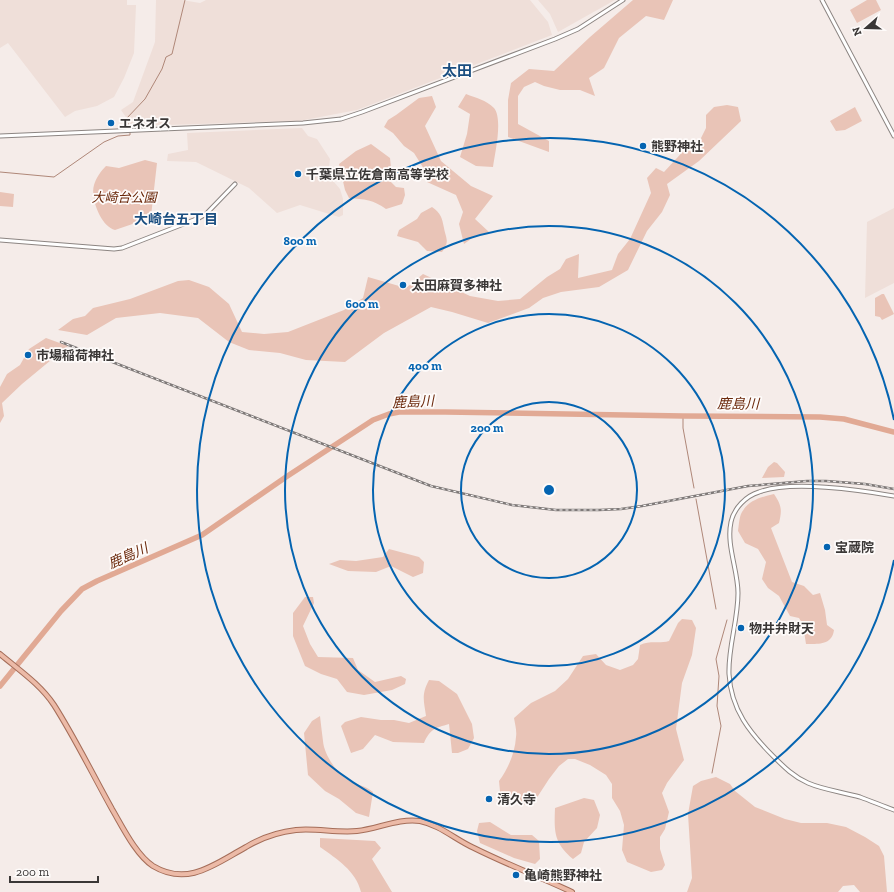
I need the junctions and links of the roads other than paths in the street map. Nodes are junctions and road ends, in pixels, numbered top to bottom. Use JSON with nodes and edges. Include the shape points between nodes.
{"nodes":[{"id":1,"x":624,"y":0,"type":"edge"},
{"id":2,"x":822,"y":0,"type":"edge"},
{"id":3,"x":0,"y":136,"type":"edge"},
{"id":4,"x":894,"y":136,"type":"edge"},
{"id":5,"x":235,"y":184,"type":"dead end"},
{"id":6,"x":0,"y":240,"type":"edge"},
{"id":7,"x":894,"y":496,"type":"edge"},
{"id":8,"x":0,"y":654,"type":"edge"},
{"id":9,"x":894,"y":810,"type":"edge"},
{"id":10,"x":572,"y":892,"type":"edge"}],
"edges":[{"from":1,"to":3,"type":"street","via":[[578,29],[555,39],[341,119],[303,123]]},
{"from":2,"to":4,"type":"street"},
{"from":5,"to":6,"type":"street","via":[[199,218],[118,249]]},
{"from":7,"to":9,"type":"street","via":[[804,486],[770,489],[751,495],[743,501],[736,509],[730,527],[738,593],[729,675],[734,699],[748,728],[756,740],[790,772],[809,784]]},
{"from":8,"to":10,"type":"main road","via":[[43,691],[54,705],[130,841],[160,870],[176,874],[197,873],[257,841],[284,832],[309,829],[357,831],[412,820],[431,824],[485,854]]}]}
